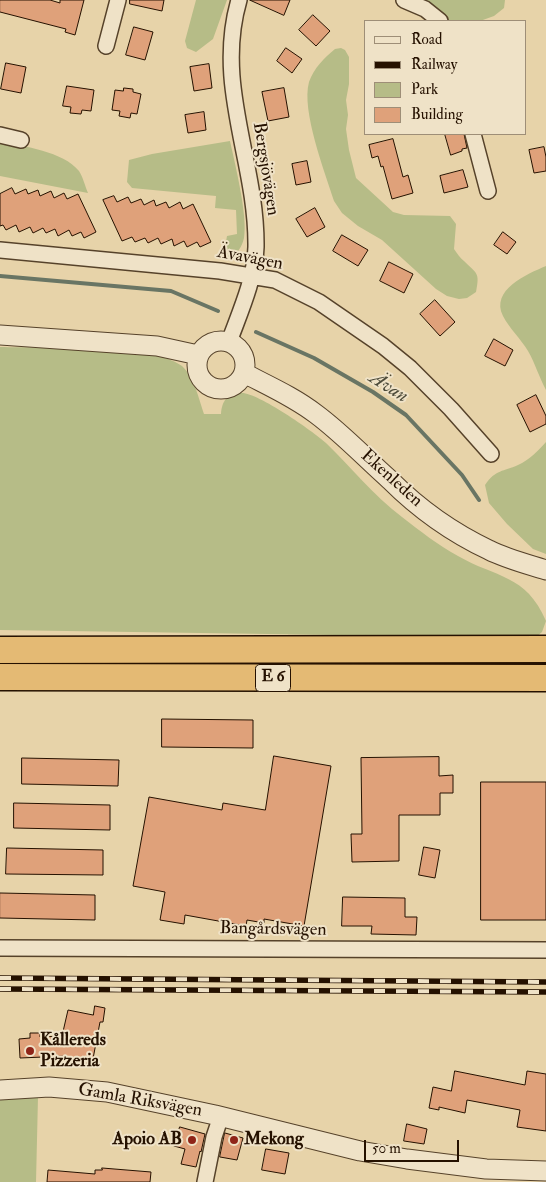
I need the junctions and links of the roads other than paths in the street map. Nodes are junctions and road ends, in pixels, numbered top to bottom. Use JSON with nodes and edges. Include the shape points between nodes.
{"nodes":[{"id":1,"x":118,"y":0,"type":"edge"},
{"id":2,"x":239,"y":0,"type":"edge"},
{"id":3,"x":404,"y":0,"type":"edge"},
{"id":4,"x":439,"y":20,"type":"edge"},
{"id":5,"x":106,"y":46,"type":"dead end"},
{"id":6,"x":0,"y":135,"type":"edge"},
{"id":7,"x":473,"y":135,"type":"edge"},
{"id":8,"x":21,"y":140,"type":"dead end"},
{"id":9,"x":488,"y":191,"type":"dead end"},
{"id":10,"x":0,"y":250,"type":"edge"},
{"id":11,"x":252,"y":276,"type":"junction"},
{"id":12,"x":0,"y":335,"type":"edge"},
{"id":13,"x":229,"y":342,"type":"junction"},
{"id":14,"x":198,"y":355,"type":"junction"},
{"id":15,"x":244,"y":373,"type":"junction"},
{"id":16,"x":491,"y":454,"type":"dead end"},
{"id":17,"x":546,"y":570,"type":"edge"},
{"id":18,"x":546,"y":649,"type":"edge"},
{"id":19,"x":0,"y":650,"type":"edge"},
{"id":20,"x":0,"y":677,"type":"edge"},
{"id":21,"x":546,"y":678,"type":"edge"},
{"id":22,"x":0,"y":948,"type":"edge"},
{"id":23,"x":546,"y":950,"type":"edge"},
{"id":24,"x":0,"y":1090,"type":"edge"},
{"id":25,"x":221,"y":1116,"type":"junction"},
{"id":26,"x":546,"y":1171,"type":"edge"},
{"id":27,"x":205,"y":1182,"type":"edge"}],
"edges":[{"from":1,"to":5,"type":"street"},
{"from":2,"to":11,"type":"street","name":"Bergsjövägen","via":[[233,24],[230,64],[254,212],[256,249]]},
{"from":3,"to":4,"type":"street","via":[[426,9]]},
{"from":6,"to":8,"type":"street"},
{"from":7,"to":9,"type":"street"},
{"from":10,"to":11,"type":"street","name":"Ävavägen"},
{"from":11,"to":13,"type":"street","name":"Bergsjövägen"},
{"from":11,"to":16,"type":"street","name":"Ävavägen","via":[[275,280],[293,288],[383,346],[421,379]]},
{"from":12,"to":14,"type":"street","via":[[148,345]]},
{"from":13,"to":14,"type":"street","via":[[211,342]]},
{"from":13,"to":15,"type":"street","via":[[244,357]]},
{"from":14,"to":15,"type":"street","via":[[198,375],[208,386],[229,388]]},
{"from":15,"to":17,"type":"street","name":"Ekenleden","via":[[315,413],[416,503],[459,534],[515,561]]},
{"from":18,"to":19,"type":"highway","number":"E 6"},
{"from":20,"to":21,"type":"highway","number":"E 6"},
{"from":22,"to":23,"type":"street","name":"Bangårdsvägen"},
{"from":24,"to":25,"type":"street","name":"Gamla Riksvägen","via":[[49,1087],[107,1092]]},
{"from":25,"to":26,"type":"street","name":"Gamla Riksvägen","via":[[360,1151],[430,1163]]},
{"from":25,"to":27,"type":"street","name":"Gamla Riksvägen"}]}
